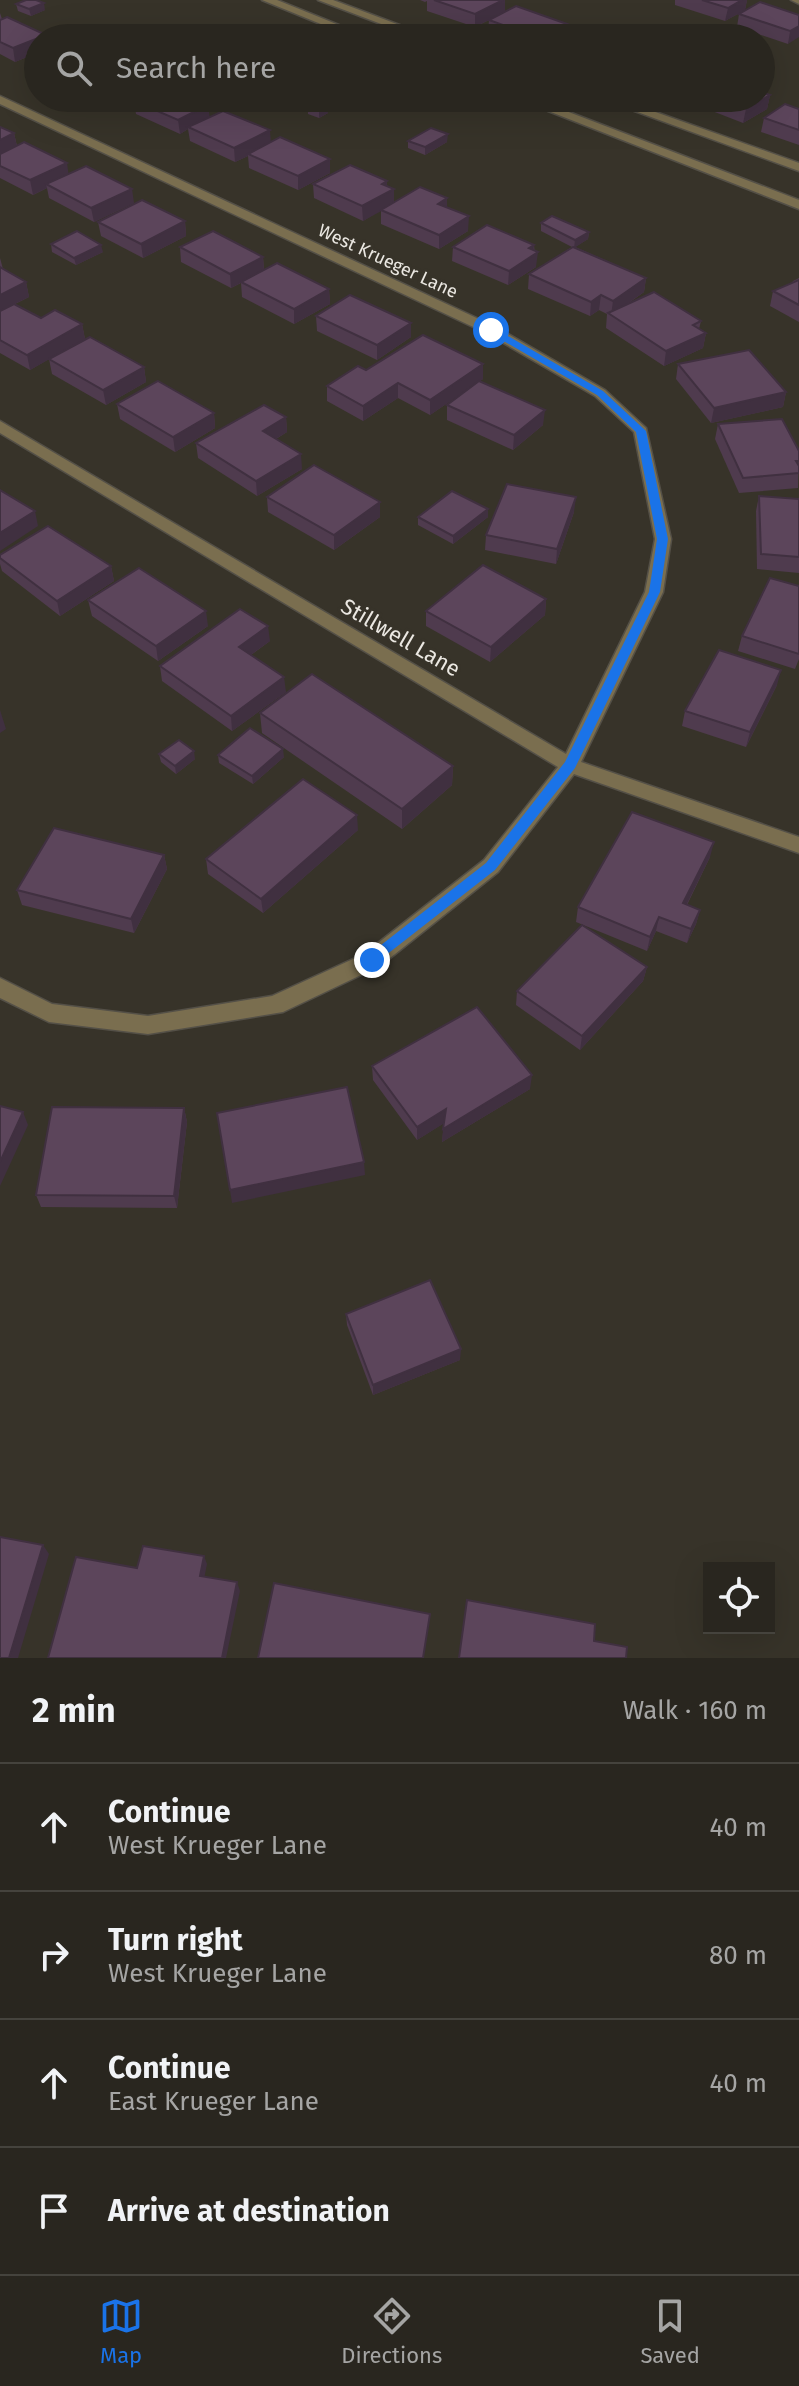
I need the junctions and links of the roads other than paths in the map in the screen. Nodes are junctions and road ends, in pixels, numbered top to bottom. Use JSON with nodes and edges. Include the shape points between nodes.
{"nodes":[{"id":1,"x":267,"y":0,"type":"edge"},
{"id":2,"x":323,"y":0,"type":"edge"},
{"id":3,"x":329,"y":24,"type":"edge"},
{"id":4,"x":389,"y":24,"type":"edge"},
{"id":5,"x":0,"y":100,"type":"edge"},
{"id":6,"x":24,"y":111,"type":"edge"},
{"id":7,"x":26,"y":112,"type":"edge"},
{"id":8,"x":557,"y":112,"type":"edge"},
{"id":9,"x":644,"y":112,"type":"edge"},
{"id":10,"x":799,"y":167,"type":"edge"},
{"id":11,"x":799,"y":205,"type":"edge"},
{"id":12,"x":0,"y":426,"type":"edge"},
{"id":13,"x":570,"y":765,"type":"junction"},
{"id":14,"x":799,"y":845,"type":"edge"},
{"id":15,"x":0,"y":987,"type":"edge"}],
"edges":[{"from":1,"to":3,"type":"street"},
{"from":2,"to":4,"type":"street"},
{"from":5,"to":6,"type":"street","name":"West Krueger Lane"},
{"from":7,"to":13,"type":"street","name":"West Krueger Lane","via":[[491,330],[600,393],[641,431],[663,539],[654,592]]},
{"from":8,"to":11,"type":"street"},
{"from":9,"to":10,"type":"street"},
{"from":12,"to":13,"type":"street","name":"Stillwell Lane"},
{"from":13,"to":14,"type":"street","name":"Stillwell Lane"},
{"from":13,"to":15,"type":"street","name":"West Krueger Lane","via":[[491,866],[372,960],[275,1005],[148,1025],[49,1013]]}]}
